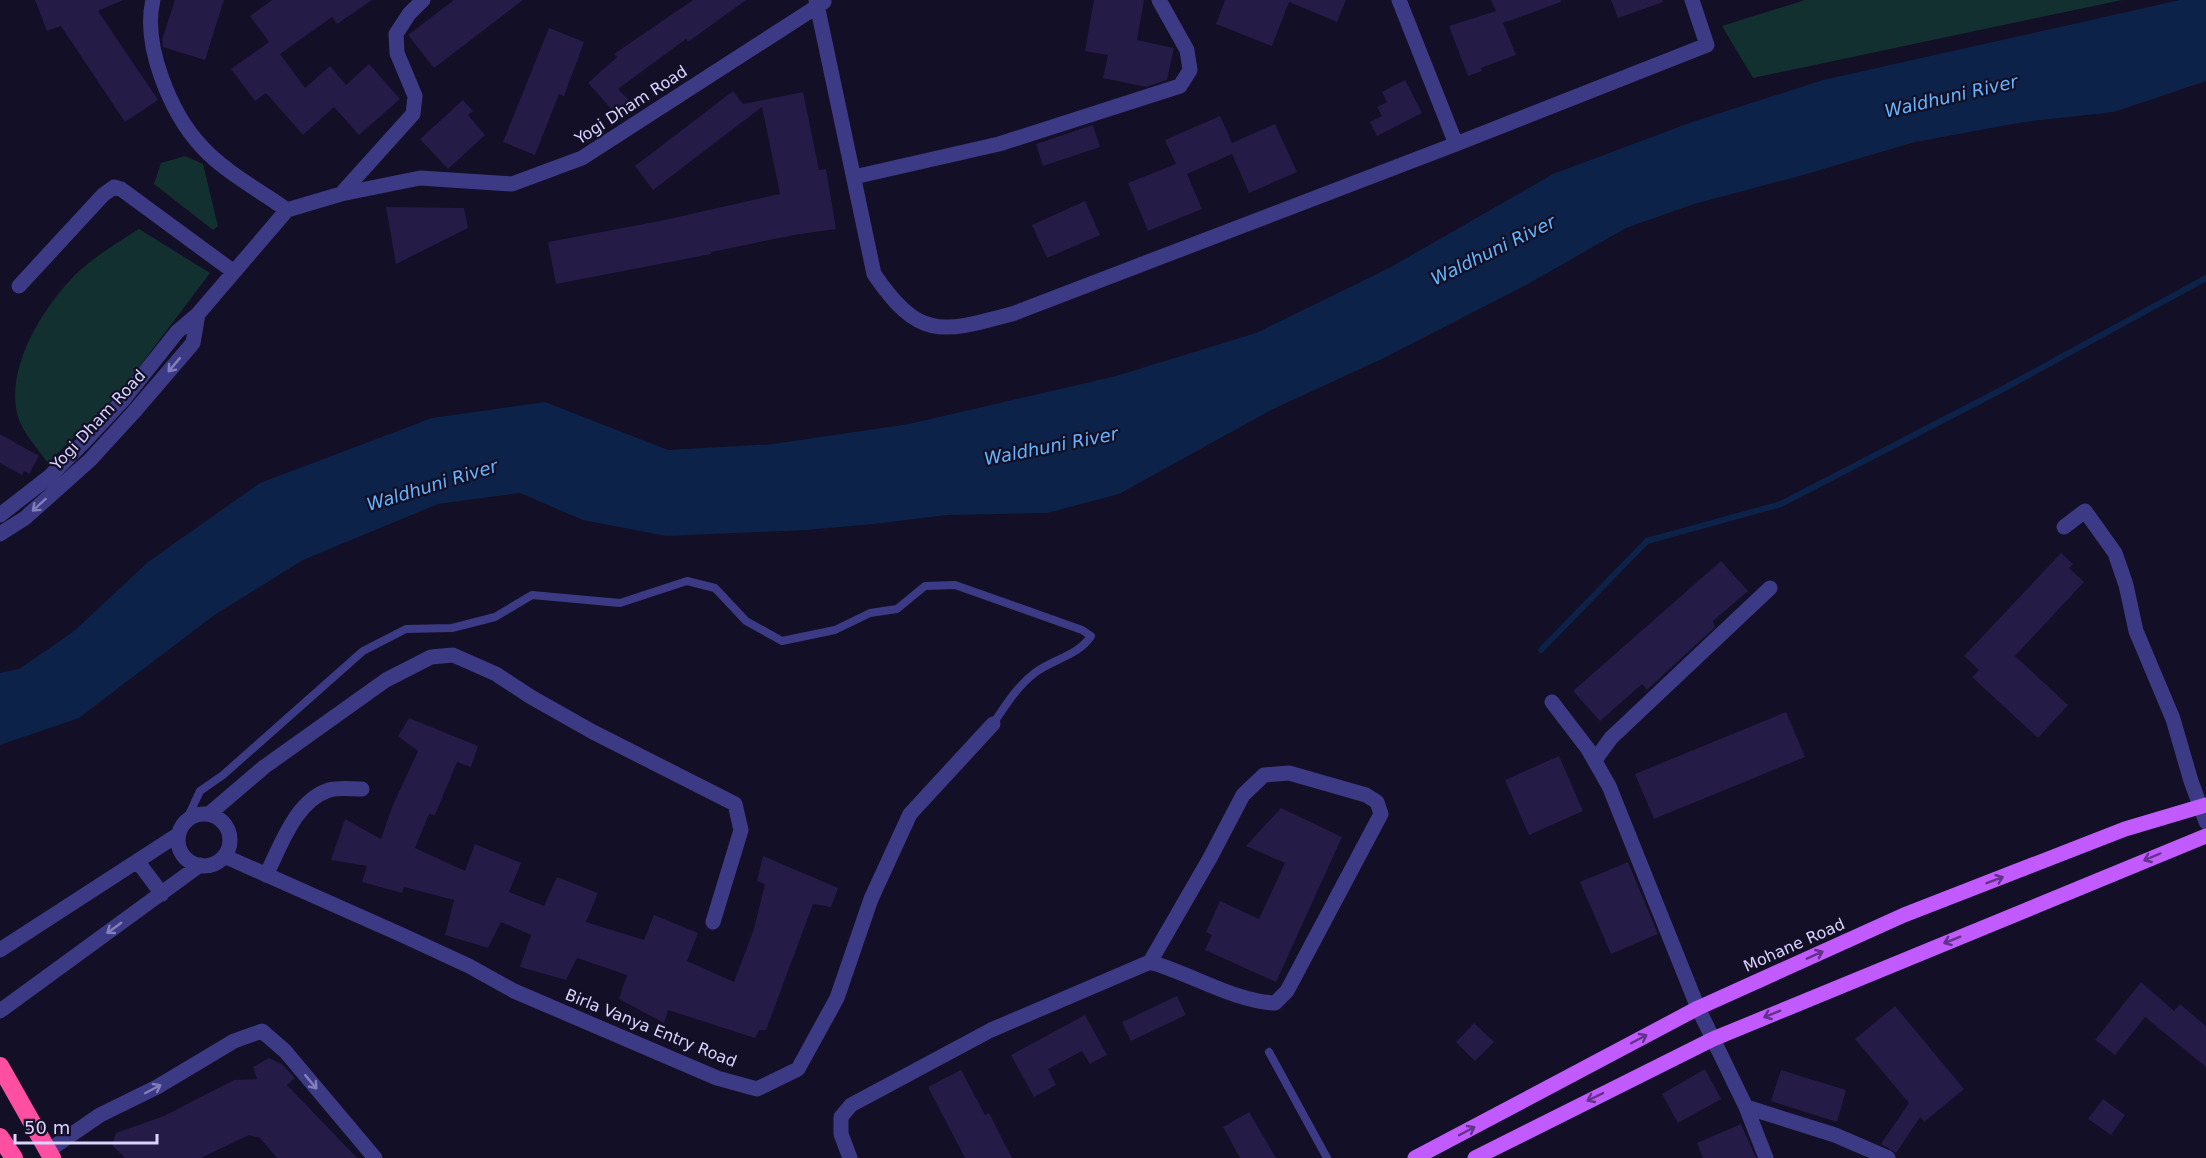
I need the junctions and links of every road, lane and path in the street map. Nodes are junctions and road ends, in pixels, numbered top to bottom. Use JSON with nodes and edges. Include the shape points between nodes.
{"nodes":[{"id":1,"x":153,"y":0,"type":"edge"},
{"id":2,"x":423,"y":0,"type":"edge"},
{"id":3,"x":1159,"y":0,"type":"edge"},
{"id":4,"x":1399,"y":0,"type":"edge"},
{"id":5,"x":1692,"y":0,"type":"edge"},
{"id":6,"x":820,"y":2,"type":"edge"},
{"id":7,"x":1456,"y":144,"type":"junction"},
{"id":8,"x":854,"y":177,"type":"junction"},
{"id":9,"x":341,"y":194,"type":"junction"},
{"id":10,"x":287,"y":210,"type":"junction"},
{"id":11,"x":234,"y":272,"type":"junction"},
{"id":12,"x":19,"y":286,"type":"dead end"},
{"id":13,"x":198,"y":314,"type":"junction"},
{"id":14,"x":0,"y":515,"type":"edge"},
{"id":15,"x":2064,"y":527,"type":"dead end"},
{"id":16,"x":0,"y":534,"type":"edge"},
{"id":17,"x":1770,"y":588,"type":"dead end"},
{"id":18,"x":1552,"y":702,"type":"dead end"},
{"id":19,"x":993,"y":724,"type":"joint"},
{"id":20,"x":1595,"y":760,"type":"junction"},
{"id":21,"x":362,"y":789,"type":"dead end"},
{"id":22,"x":2203,"y":806,"type":"edge"},
{"id":23,"x":208,"y":814,"type":"junction"},
{"id":24,"x":2206,"y":822,"type":"edge"},
{"id":25,"x":183,"y":827,"type":"junction"},
{"id":26,"x":2206,"y":836,"type":"edge"},
{"id":27,"x":224,"y":856,"type":"junction"},
{"id":28,"x":138,"y":862,"type":"junction"},
{"id":29,"x":200,"y":865,"type":"junction"},
{"id":30,"x":266,"y":875,"type":"junction"},
{"id":31,"x":162,"y":894,"type":"junction"},
{"id":32,"x":713,"y":922,"type":"dead end"},
{"id":33,"x":0,"y":950,"type":"edge"},
{"id":34,"x":1149,"y":963,"type":"junction"},
{"id":35,"x":1698,"y":1008,"type":"junction"},
{"id":36,"x":0,"y":1011,"type":"edge"},
{"id":37,"x":1713,"y":1038,"type":"junction"},
{"id":38,"x":1269,"y":1052,"type":"dead end"},
{"id":39,"x":0,"y":1066,"type":"edge"},
{"id":40,"x":1746,"y":1107,"type":"junction"},
{"id":41,"x":0,"y":1137,"type":"edge"},
{"id":42,"x":50,"y":1154,"type":"edge"},
{"id":43,"x":1418,"y":1157,"type":"edge"},
{"id":44,"x":14,"y":1158,"type":"edge"},
{"id":45,"x":375,"y":1158,"type":"edge"},
{"id":46,"x":850,"y":1158,"type":"edge"},
{"id":47,"x":1328,"y":1158,"type":"edge"},
{"id":48,"x":1475,"y":1158,"type":"edge"},
{"id":49,"x":1766,"y":1158,"type":"edge"},
{"id":50,"x":1888,"y":1158,"type":"edge"}],
"edges":[{"from":1,"to":10,"type":"street","via":[[149,14],[156,62],[181,121],[211,155]]},
{"from":2,"to":9,"type":"street","via":[[396,34],[397,53],[415,96],[412,114]]},
{"from":3,"to":8,"type":"street","via":[[1187,50],[1190,70],[1180,86],[999,144]]},
{"from":4,"to":7,"type":"street"},
{"from":5,"to":7,"type":"street","via":[[1707,45]]},
{"from":6,"to":8,"type":"street"},
{"from":6,"to":9,"type":"street","name":"Yogi Dham Road","via":[[582,158],[512,183],[420,178]]},
{"from":7,"to":8,"type":"street","via":[[1012,314],[960,327],[939,328],[914,319],[890,297],[874,273]]},
{"from":9,"to":10,"type":"street","name":"Yogi Dham Road"},
{"from":10,"to":11,"type":"street","name":"Yogi Dham Road"},
{"from":11,"to":12,"type":"street","via":[[114,187]]},
{"from":11,"to":13,"type":"street","name":"Yogi Dham Road"},
{"from":13,"to":14,"type":"street","name":"Yogi Dham Road","via":[[177,332],[84,442],[49,477]]},
{"from":13,"to":16,"type":"street","name":"Yogi Dham Road","one_way":true,"via":[[193,343],[133,413],[90,460],[25,518]]},
{"from":15,"to":22,"type":"street","via":[[2085,511],[2115,553],[2136,631],[2173,718],[2191,781]]},
{"from":17,"to":20,"type":"street","via":[[1611,738]]},
{"from":18,"to":20,"type":"street"},
{"from":19,"to":25,"type":"lane","via":[[1035,673],[1084,646],[1091,636],[955,585],[925,586],[897,609],[870,613],[836,630],[782,641],[746,621],[715,588],[687,581],[620,603],[532,595],[495,617],[452,628],[406,629],[363,651],[200,791]]},
{"from":19,"to":30,"type":"street","name":"Birla Vanya Entry Road","via":[[910,814],[871,899],[837,998],[798,1069],[757,1089],[717,1078],[514,991],[469,966]]},
{"from":20,"to":35,"type":"street"},
{"from":21,"to":30,"type":"street","via":[[330,790],[307,804],[296,817]]},
{"from":22,"to":24,"type":"street"},
{"from":35,"to":22,"type":"main road","name":"Mohane Road","one_way":true,"via":[[1904,915],[2125,829]]},
{"from":23,"to":25,"type":"street","via":[[193,816]]},
{"from":23,"to":27,"type":"street","via":[[224,823],[228,831],[230,840]]},
{"from":23,"to":32,"type":"street","via":[[264,767],[386,680],[431,657],[453,655],[496,674],[593,732],[735,804],[741,830]]},
{"from":25,"to":28,"type":"street"},
{"from":25,"to":29,"type":"street","via":[[180,849],[191,862]]},
{"from":26,"to":37,"type":"main road","one_way":true},
{"from":27,"to":29,"type":"street","via":[[209,865]]},
{"from":27,"to":30,"type":"street","name":"Birla Vanya Entry Road"},
{"from":28,"to":31,"type":"street"},
{"from":28,"to":33,"type":"street"},
{"from":29,"to":31,"type":"street"},
{"from":31,"to":36,"type":"street","one_way":true},
{"from":34,"to":34,"type":"street","via":[[1243,795],[1264,775],[1289,773],[1366,795],[1377,802],[1380,814],[1287,990],[1275,1003],[1257,1002],[1172,968]]},
{"from":34,"to":46,"type":"street","via":[[991,1030],[851,1105],[840,1117],[841,1134]]},
{"from":35,"to":37,"type":"street"},
{"from":43,"to":35,"type":"main road","name":"Mohane Road","one_way":true},
{"from":37,"to":40,"type":"street"},
{"from":37,"to":48,"type":"main road","one_way":true},
{"from":38,"to":47,"type":"lane"},
{"from":39,"to":42,"type":"highway"},
{"from":40,"to":49,"type":"street"},
{"from":40,"to":50,"type":"street","via":[[1835,1135]]},
{"from":41,"to":44,"type":"highway"},
{"from":42,"to":45,"type":"street","one_way":true,"via":[[100,1115],[157,1087],[234,1041],[262,1031],[285,1052]]}]}
